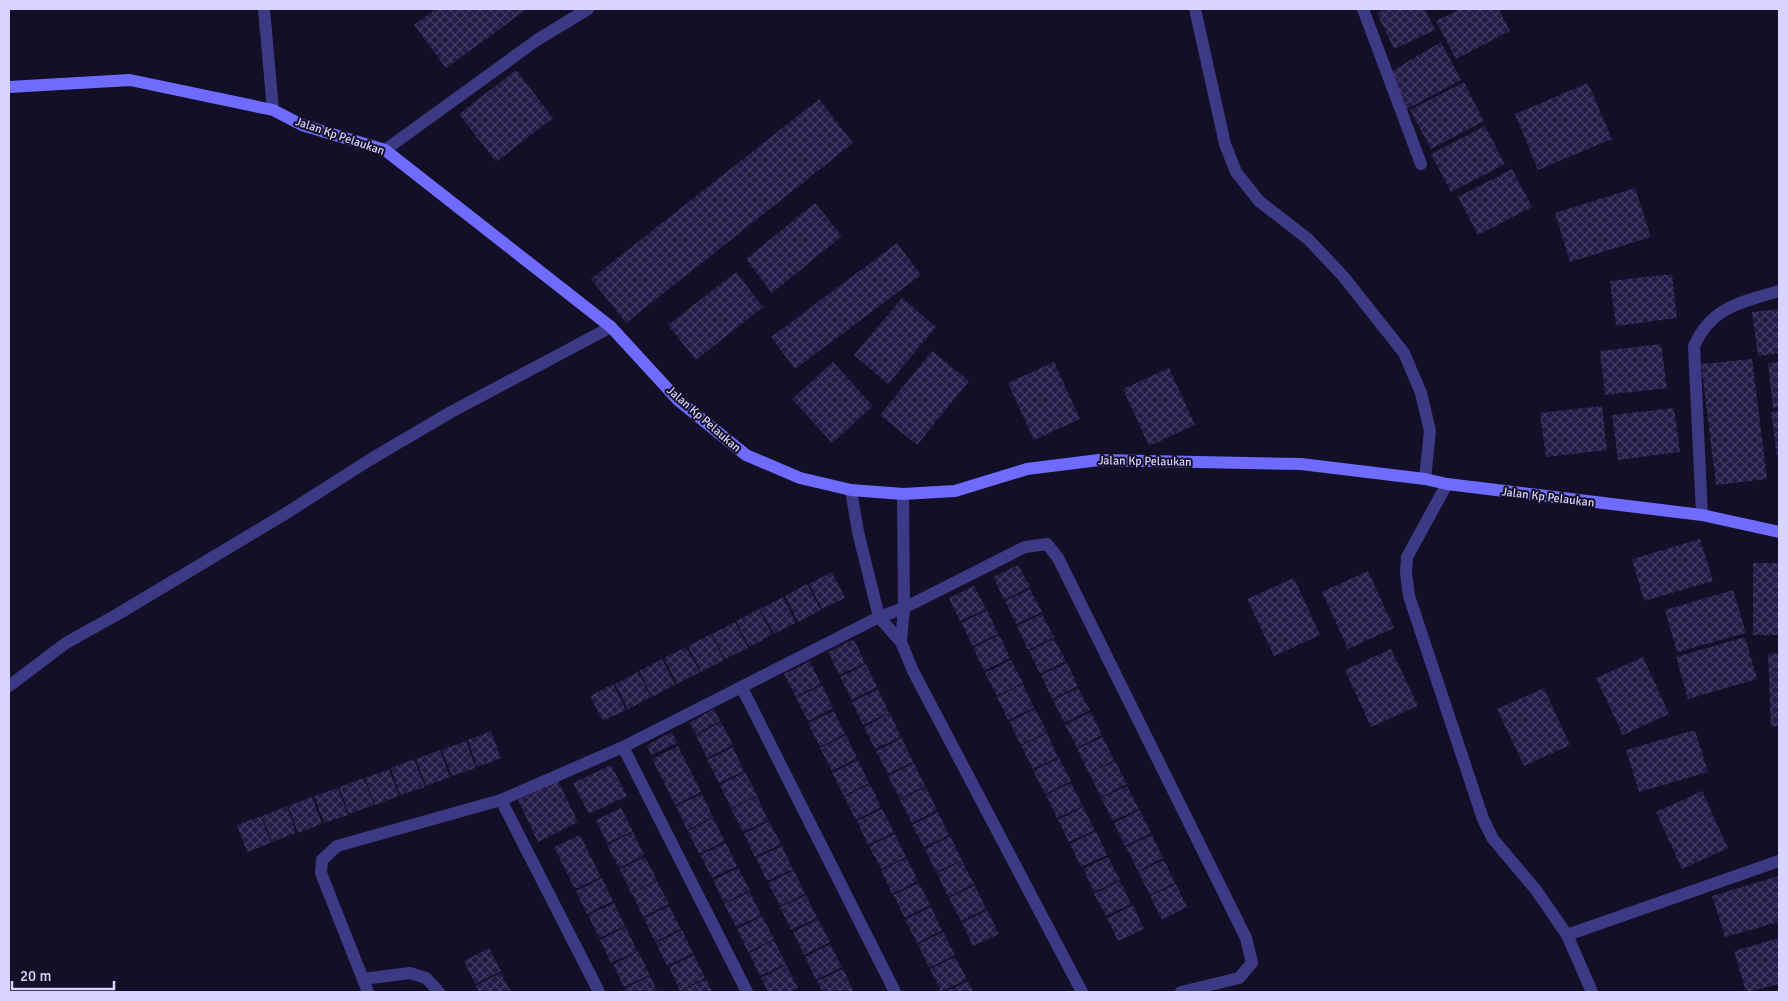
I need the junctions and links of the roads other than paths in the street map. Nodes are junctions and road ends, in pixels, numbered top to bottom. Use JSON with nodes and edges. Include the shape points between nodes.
{"nodes":[{"id":1,"x":264,"y":9,"type":"edge"},
{"id":2,"x":588,"y":9,"type":"edge"},
{"id":3,"x":1195,"y":9,"type":"edge"},
{"id":4,"x":1363,"y":9,"type":"edge"},
{"id":5,"x":9,"y":87,"type":"edge"},
{"id":6,"x":273,"y":110,"type":"junction"},
{"id":7,"x":385,"y":150,"type":"junction"},
{"id":8,"x":1421,"y":164,"type":"dead end"},
{"id":9,"x":1779,"y":291,"type":"edge"},
{"id":10,"x":611,"y":327,"type":"junction"},
{"id":11,"x":1425,"y":479,"type":"junction"},
{"id":12,"x":1448,"y":484,"type":"junction"},
{"id":13,"x":851,"y":490,"type":"junction"},
{"id":14,"x":903,"y":494,"type":"junction"},
{"id":15,"x":1702,"y":516,"type":"junction"},
{"id":16,"x":1779,"y":532,"type":"edge"},
{"id":17,"x":904,"y":608,"type":"junction"},
{"id":18,"x":879,"y":617,"type":"junction"},
{"id":19,"x":902,"y":642,"type":"junction"},
{"id":20,"x":9,"y":686,"type":"edge"},
{"id":21,"x":742,"y":688,"type":"junction"},
{"id":22,"x":623,"y":747,"type":"junction"},
{"id":23,"x":501,"y":800,"type":"junction"},
{"id":24,"x":1779,"y":862,"type":"edge"},
{"id":25,"x":1567,"y":936,"type":"junction"},
{"id":26,"x":363,"y":979,"type":"junction"},
{"id":27,"x":368,"y":992,"type":"edge"},
{"id":28,"x":439,"y":992,"type":"edge"},
{"id":29,"x":599,"y":992,"type":"edge"},
{"id":30,"x":748,"y":992,"type":"edge"},
{"id":31,"x":895,"y":992,"type":"edge"},
{"id":32,"x":1082,"y":992,"type":"edge"},
{"id":33,"x":1181,"y":992,"type":"edge"},
{"id":34,"x":1592,"y":992,"type":"edge"}],
"edges":[{"from":1,"to":6,"type":"street"},
{"from":2,"to":7,"type":"street","via":[[537,40]]},
{"from":3,"to":11,"type":"street","via":[[1225,144],[1236,172],[1259,202],[1308,239],[1344,276],[1404,353],[1422,393],[1430,431]]},
{"from":4,"to":8,"type":"street"},
{"from":5,"to":6,"type":"street","name":"Jalan Kp Pelaukan","via":[[130,80]]},
{"from":6,"to":7,"type":"street","name":"Jalan Kp Pelaukan","via":[[302,125]]},
{"from":7,"to":10,"type":"street","name":"Jalan Kp Pelaukan"},
{"from":9,"to":15,"type":"street","via":[[1717,314],[1703,328],[1694,346]]},
{"from":10,"to":13,"type":"street","name":"Jalan Kp Pelaukan","via":[[678,400],[746,455],[800,478]]},
{"from":10,"to":20,"type":"street","via":[[451,412],[371,459],[288,512],[66,643]]},
{"from":11,"to":12,"type":"street","name":"Jalan Kp Pelaukan"},
{"from":11,"to":14,"type":"street","name":"Jalan Kp Pelaukan","via":[[1301,464],[1099,460],[1027,470],[955,491]]},
{"from":12,"to":15,"type":"street","name":"Jalan Kp Pelaukan"},
{"from":12,"to":25,"type":"street","via":[[1407,558],[1409,596],[1493,839],[1536,890]]},
{"from":13,"to":14,"type":"street","name":"Jalan Kp Pelaukan"},
{"from":13,"to":18,"type":"street"},
{"from":14,"to":17,"type":"street"},
{"from":15,"to":16,"type":"street","name":"Jalan Kp Pelaukan"},
{"from":17,"to":18,"type":"street"},
{"from":17,"to":19,"type":"street"},
{"from":17,"to":33,"type":"street","via":[[1025,546],[1047,544],[1058,558],[1246,938],[1252,963],[1240,978]]},
{"from":18,"to":19,"type":"street"},
{"from":18,"to":21,"type":"street"},
{"from":19,"to":32,"type":"street","via":[[913,671]]},
{"from":21,"to":22,"type":"street"},
{"from":21,"to":31,"type":"street"},
{"from":22,"to":23,"type":"street"},
{"from":22,"to":30,"type":"street"},
{"from":23,"to":26,"type":"street","via":[[337,846],[322,860],[321,873]]},
{"from":23,"to":29,"type":"street"},
{"from":24,"to":25,"type":"street"},
{"from":25,"to":34,"type":"street"},
{"from":26,"to":27,"type":"street"},
{"from":26,"to":28,"type":"street","via":[[410,973],[426,978]]}]}
